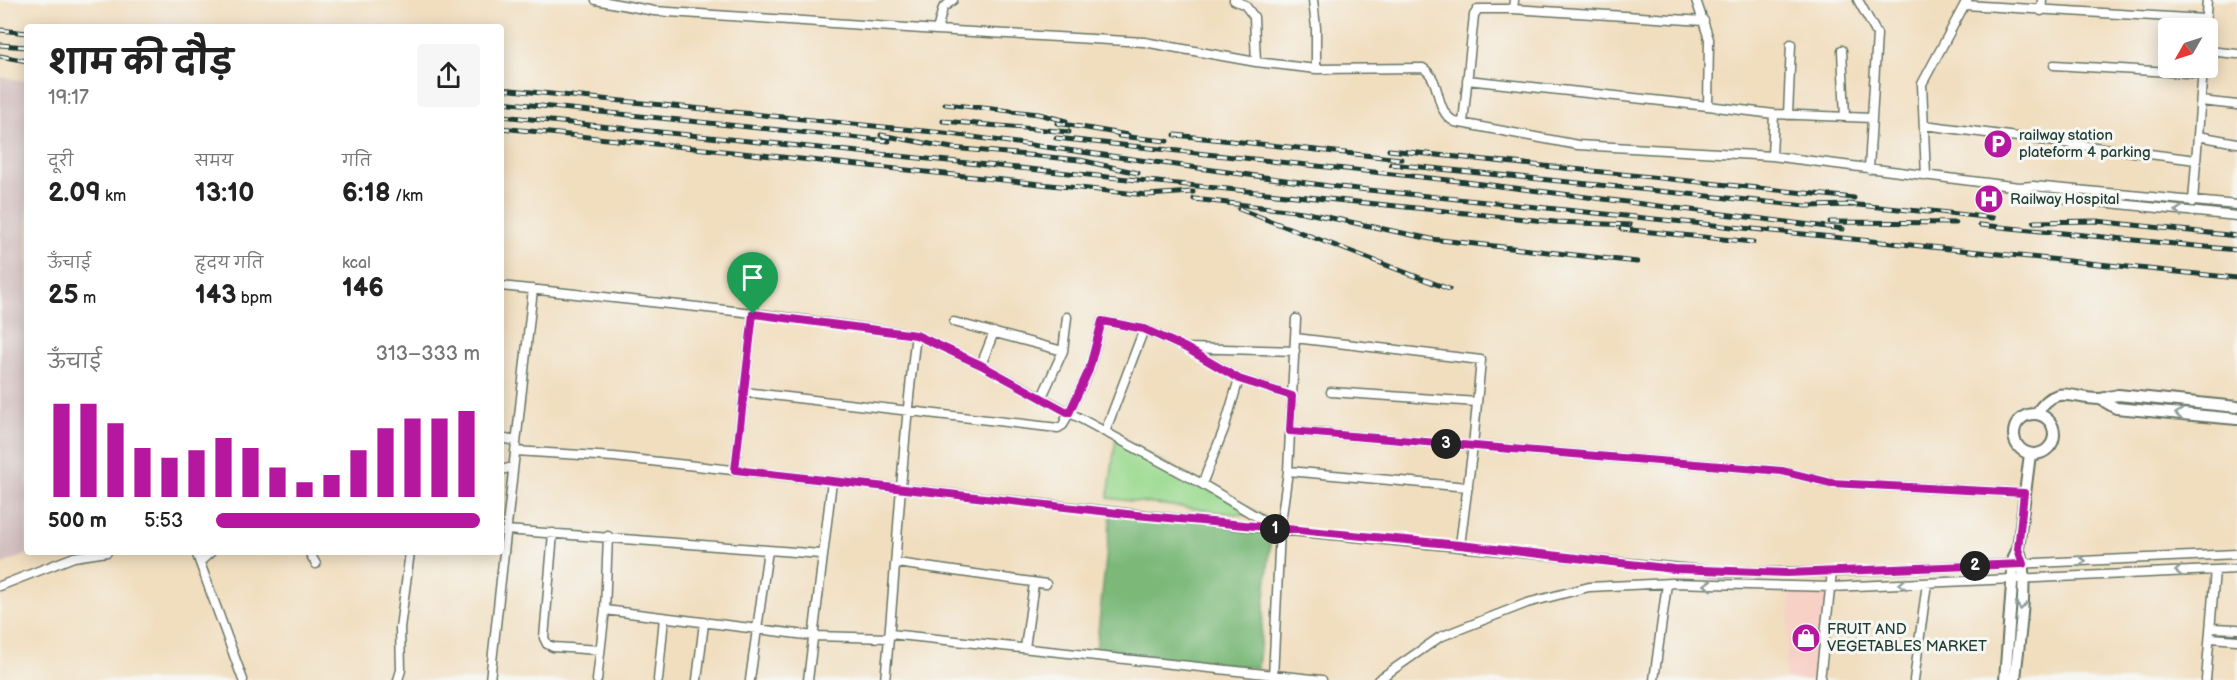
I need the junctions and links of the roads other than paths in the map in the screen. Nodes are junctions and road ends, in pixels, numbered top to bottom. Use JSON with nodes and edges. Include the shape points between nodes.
{"nodes":[{"id":1,"x":596,"y":0,"type":"edge"},
{"id":2,"x":652,"y":0,"type":"edge"},
{"id":3,"x":953,"y":0,"type":"edge"},
{"id":4,"x":1234,"y":0,"type":"edge"},
{"id":5,"x":1254,"y":0,"type":"edge"},
{"id":6,"x":1313,"y":0,"type":"edge"},
{"id":7,"x":1696,"y":0,"type":"edge"},
{"id":8,"x":1858,"y":0,"type":"edge"},
{"id":9,"x":2042,"y":0,"type":"edge"},
{"id":10,"x":2206,"y":0,"type":"edge"},
{"id":11,"x":1966,"y":2,"type":"edge"},
{"id":12,"x":941,"y":4,"type":"edge"},
{"id":13,"x":1514,"y":4,"type":"edge"},
{"id":14,"x":654,"y":11,"type":"junction"},
{"id":15,"x":1251,"y":11,"type":"junction"},
{"id":16,"x":2041,"y":11,"type":"junction"},
{"id":17,"x":2205,"y":18,"type":"edge"},
{"id":18,"x":2158,"y":20,"type":"edge"},
{"id":19,"x":1704,"y":21,"type":"junction"},
{"id":20,"x":937,"y":30,"type":"junction"},
{"id":21,"x":1791,"y":44,"type":"dead end"},
{"id":22,"x":1842,"y":50,"type":"dead end"},
{"id":23,"x":2218,"y":52,"type":"edge"},
{"id":24,"x":2237,"y":54,"type":"edge"},
{"id":25,"x":1256,"y":62,"type":"junction"},
{"id":26,"x":2054,"y":65,"type":"dead end"},
{"id":27,"x":1316,"y":69,"type":"junction"},
{"id":28,"x":2158,"y":69,"type":"edge"},
{"id":29,"x":2203,"y":78,"type":"edge"},
{"id":30,"x":1467,"y":80,"type":"junction"},
{"id":31,"x":2201,"y":101,"type":"junction"},
{"id":32,"x":2237,"y":105,"type":"edge"},
{"id":33,"x":1708,"y":106,"type":"junction"},
{"id":34,"x":1774,"y":114,"type":"junction"},
{"id":35,"x":1788,"y":115,"type":"junction"},
{"id":36,"x":1845,"y":117,"type":"junction"},
{"id":37,"x":1872,"y":118,"type":"junction"},
{"id":38,"x":1462,"y":123,"type":"junction"},
{"id":39,"x":1924,"y":125,"type":"junction"},
{"id":40,"x":2198,"y":136,"type":"junction"},
{"id":41,"x":2237,"y":142,"type":"edge"},
{"id":42,"x":1772,"y":156,"type":"junction"},
{"id":43,"x":2196,"y":160,"type":"junction"},
{"id":44,"x":1869,"y":169,"type":"junction"},
{"id":45,"x":1926,"y":176,"type":"junction"},
{"id":46,"x":2019,"y":188,"type":"junction"},
{"id":47,"x":2193,"y":202,"type":"junction"},
{"id":48,"x":2237,"y":205,"type":"edge"},
{"id":49,"x":2237,"y":216,"type":"edge"},
{"id":50,"x":761,"y":272,"type":"dead end"},
{"id":51,"x":504,"y":286,"type":"edge"},
{"id":52,"x":533,"y":289,"type":"junction"},
{"id":53,"x":753,"y":314,"type":"junction"},
{"id":54,"x":1067,"y":317,"type":"dead end"},
{"id":55,"x":1296,"y":319,"type":"dead end"},
{"id":56,"x":954,"y":322,"type":"dead end"},
{"id":57,"x":1144,"y":329,"type":"junction"},
{"id":58,"x":994,"y":332,"type":"junction"},
{"id":59,"x":916,"y":335,"type":"junction"},
{"id":60,"x":1295,"y":338,"type":"junction"},
{"id":61,"x":1186,"y":348,"type":"junction"},
{"id":62,"x":1063,"y":351,"type":"junction"},
{"id":63,"x":1295,"y":351,"type":"junction"},
{"id":64,"x":981,"y":365,"type":"junction"},
{"id":65,"x":1239,"y":379,"type":"junction"},
{"id":66,"x":744,"y":392,"type":"junction"},
{"id":67,"x":1331,"y":392,"type":"dead end"},
{"id":68,"x":1292,"y":396,"type":"junction"},
{"id":69,"x":1042,"y":397,"type":"junction"},
{"id":70,"x":2100,"y":399,"type":"junction"},
{"id":71,"x":1477,"y":402,"type":"junction"},
{"id":72,"x":2237,"y":407,"type":"edge"},
{"id":73,"x":906,"y":412,"type":"junction"},
{"id":74,"x":1069,"y":413,"type":"junction"},
{"id":75,"x":2036,"y":414,"type":"junction"},
{"id":76,"x":2237,"y":419,"type":"edge"},
{"id":77,"x":1290,"y":431,"type":"junction"},
{"id":78,"x":1105,"y":432,"type":"junction"},
{"id":79,"x":504,"y":439,"type":"edge"},
{"id":80,"x":516,"y":441,"type":"junction"},
{"id":81,"x":1473,"y":446,"type":"junction"},
{"id":82,"x":515,"y":451,"type":"junction"},
{"id":83,"x":2030,"y":454,"type":"junction"},
{"id":84,"x":513,"y":467,"type":"junction"},
{"id":85,"x":504,"y":469,"type":"edge"},
{"id":86,"x":735,"y":470,"type":"junction"},
{"id":87,"x":1288,"y":471,"type":"junction"},
{"id":88,"x":831,"y":481,"type":"junction"},
{"id":89,"x":1202,"y":484,"type":"junction"},
{"id":90,"x":1468,"y":487,"type":"junction"},
{"id":91,"x":899,"y":488,"type":"junction"},
{"id":92,"x":2024,"y":493,"type":"junction"},
{"id":93,"x":1269,"y":527,"type":"junction"},
{"id":94,"x":506,"y":530,"type":"junction"},
{"id":95,"x":1280,"y":530,"type":"junction"},
{"id":96,"x":552,"y":533,"type":"junction"},
{"id":97,"x":608,"y":536,"type":"junction"},
{"id":98,"x":1460,"y":545,"type":"junction"},
{"id":99,"x":504,"y":549,"type":"edge"},
{"id":100,"x":768,"y":550,"type":"junction"},
{"id":101,"x":821,"y":554,"type":"junction"},
{"id":102,"x":2237,"y":554,"type":"edge"},
{"id":103,"x":87,"y":555,"type":"edge"},
{"id":104,"x":198,"y":555,"type":"edge"},
{"id":105,"x":208,"y":555,"type":"edge"},
{"id":106,"x":311,"y":555,"type":"edge"},
{"id":107,"x":410,"y":555,"type":"edge"},
{"id":108,"x":503,"y":555,"type":"edge"},
{"id":109,"x":201,"y":561,"type":"junction"},
{"id":110,"x":897,"y":563,"type":"junction"},
{"id":111,"x":316,"y":564,"type":"dead end"},
{"id":112,"x":2018,"y":564,"type":"junction"},
{"id":113,"x":2237,"y":568,"type":"edge"},
{"id":114,"x":1674,"y":569,"type":"junction"},
{"id":115,"x":2215,"y":570,"type":"junction"},
{"id":116,"x":1832,"y":572,"type":"junction"},
{"id":117,"x":2018,"y":578,"type":"junction"},
{"id":118,"x":1034,"y":582,"type":"junction"},
{"id":119,"x":1927,"y":583,"type":"junction"},
{"id":120,"x":1046,"y":584,"type":"dead end"},
{"id":121,"x":1670,"y":584,"type":"junction"},
{"id":122,"x":0,"y":586,"type":"edge"},
{"id":123,"x":1832,"y":587,"type":"junction"},
{"id":124,"x":605,"y":610,"type":"junction"},
{"id":125,"x":664,"y":618,"type":"junction"},
{"id":126,"x":704,"y":623,"type":"junction"},
{"id":127,"x":2211,"y":628,"type":"junction"},
{"id":128,"x":758,"y":629,"type":"junction"},
{"id":129,"x":2237,"y":629,"type":"edge"},
{"id":130,"x":814,"y":636,"type":"junction"},
{"id":131,"x":890,"y":636,"type":"junction"},
{"id":132,"x":2211,"y":638,"type":"junction"},
{"id":133,"x":2237,"y":640,"type":"edge"},
{"id":134,"x":1025,"y":648,"type":"junction"},
{"id":135,"x":600,"y":650,"type":"junction"},
{"id":136,"x":1273,"y":677,"type":"edge"},
{"id":137,"x":243,"y":680,"type":"edge"},
{"id":138,"x":398,"y":680,"type":"edge"},
{"id":139,"x":490,"y":680,"type":"edge"},
{"id":140,"x":597,"y":680,"type":"edge"},
{"id":141,"x":658,"y":680,"type":"edge"},
{"id":142,"x":697,"y":680,"type":"edge"},
{"id":143,"x":750,"y":680,"type":"edge"},
{"id":144,"x":808,"y":680,"type":"edge"},
{"id":145,"x":885,"y":680,"type":"edge"},
{"id":146,"x":1322,"y":680,"type":"edge"},
{"id":147,"x":1378,"y":680,"type":"edge"},
{"id":148,"x":1654,"y":680,"type":"edge"},
{"id":149,"x":1820,"y":680,"type":"edge"},
{"id":150,"x":1914,"y":680,"type":"edge"},
{"id":151,"x":2005,"y":680,"type":"edge"},
{"id":152,"x":2015,"y":680,"type":"edge"},
{"id":153,"x":2206,"y":680,"type":"edge"}],
"edges":[{"from":1,"to":14,"type":"street"},
{"from":2,"to":14,"type":"street"},
{"from":3,"to":12,"type":"street"},
{"from":4,"to":15,"type":"street"},
{"from":5,"to":15,"type":"street"},
{"from":6,"to":27,"type":"street"},
{"from":7,"to":19,"type":"street"},
{"from":8,"to":37,"type":"street","via":[[1877,34]]},
{"from":9,"to":16,"type":"street"},
{"from":10,"to":17,"type":"street"},
{"from":11,"to":16,"type":"street"},
{"from":11,"to":39,"type":"street","via":[[1922,84]]},
{"from":12,"to":20,"type":"street"},
{"from":13,"to":19,"type":"street"},
{"from":13,"to":30,"type":"street","via":[[1478,9],[1474,15]]},
{"from":14,"to":20,"type":"street"},
{"from":15,"to":25,"type":"street"},
{"from":16,"to":18,"type":"street"},
{"from":19,"to":33,"type":"street","via":[[1709,39]]},
{"from":20,"to":25,"type":"street","via":[[1144,42]]},
{"from":21,"to":35,"type":"street"},
{"from":22,"to":36,"type":"street"},
{"from":23,"to":24,"type":"street"},
{"from":25,"to":27,"type":"street"},
{"from":26,"to":28,"type":"street"},
{"from":27,"to":38,"type":"street","via":[[1423,68],[1432,76],[1446,117]]},
{"from":29,"to":31,"type":"street"},
{"from":30,"to":33,"type":"street"},
{"from":30,"to":38,"type":"street"},
{"from":31,"to":32,"type":"street"},
{"from":31,"to":40,"type":"street"},
{"from":33,"to":34,"type":"street"},
{"from":34,"to":35,"type":"street"},
{"from":34,"to":42,"type":"street"},
{"from":35,"to":36,"type":"street"},
{"from":36,"to":37,"type":"street"},
{"from":37,"to":44,"type":"street"},
{"from":38,"to":42,"type":"street","via":[[1578,145]]},
{"from":39,"to":43,"type":"street"},
{"from":39,"to":45,"type":"street"},
{"from":40,"to":41,"type":"street"},
{"from":40,"to":43,"type":"street"},
{"from":42,"to":44,"type":"street"},
{"from":43,"to":47,"type":"street"},
{"from":44,"to":45,"type":"street"},
{"from":45,"to":46,"type":"street"},
{"from":46,"to":47,"type":"street","via":[[2032,186]]},
{"from":49,"to":46,"type":"street","one_way":true,"via":[[2031,195]]},
{"from":47,"to":48,"type":"street"},
{"from":50,"to":53,"type":"street"},
{"from":51,"to":52,"type":"street"},
{"from":52,"to":53,"type":"street"},
{"from":52,"to":80,"type":"street"},
{"from":53,"to":59,"type":"street"},
{"from":53,"to":66,"type":"street"},
{"from":54,"to":62,"type":"street"},
{"from":55,"to":60,"type":"street"},
{"from":56,"to":58,"type":"street"},
{"from":57,"to":61,"type":"street"},
{"from":57,"to":74,"type":"street","via":[[1102,321],[1089,370]]},
{"from":57,"to":78,"type":"street"},
{"from":58,"to":62,"type":"street"},
{"from":58,"to":64,"type":"street"},
{"from":59,"to":64,"type":"street"},
{"from":59,"to":73,"type":"street"},
{"from":60,"to":63,"type":"street"},
{"from":60,"to":71,"type":"street","via":[[1481,360]]},
{"from":61,"to":63,"type":"street"},
{"from":61,"to":65,"type":"street"},
{"from":62,"to":69,"type":"street"},
{"from":63,"to":68,"type":"street"},
{"from":64,"to":69,"type":"street"},
{"from":65,"to":68,"type":"street"},
{"from":65,"to":89,"type":"street"},
{"from":66,"to":73,"type":"street"},
{"from":66,"to":86,"type":"street"},
{"from":67,"to":71,"type":"street"},
{"from":68,"to":77,"type":"street"},
{"from":69,"to":74,"type":"street"},
{"from":70,"to":72,"type":"street","via":[[2118,395]]},
{"from":70,"to":75,"type":"street","via":[[2060,394],[2050,397]]},
{"from":76,"to":70,"type":"street","one_way":true,"via":[[2116,408]]},
{"from":71,"to":81,"type":"street"},
{"from":73,"to":74,"type":"street","via":[[1048,429],[1063,425]]},
{"from":73,"to":91,"type":"street"},
{"from":74,"to":78,"type":"street"},
{"from":75,"to":83,"type":"street","via":[[2018,422],[2014,434],[2018,447]]},
{"from":75,"to":83,"type":"street","via":[[2048,419],[2055,437],[2049,449]]},
{"from":77,"to":81,"type":"street"},
{"from":77,"to":87,"type":"street"},
{"from":78,"to":89,"type":"street"},
{"from":79,"to":80,"type":"street"},
{"from":80,"to":82,"type":"street"},
{"from":81,"to":90,"type":"street"},
{"from":81,"to":92,"type":"street","via":[[1782,471],[1831,483]]},
{"from":82,"to":84,"type":"street"},
{"from":82,"to":86,"type":"street"},
{"from":83,"to":92,"type":"street"},
{"from":84,"to":85,"type":"street"},
{"from":84,"to":94,"type":"street"},
{"from":86,"to":88,"type":"street"},
{"from":87,"to":90,"type":"street"},
{"from":87,"to":95,"type":"street"},
{"from":88,"to":91,"type":"street"},
{"from":88,"to":101,"type":"street"},
{"from":89,"to":93,"type":"street"},
{"from":90,"to":98,"type":"street"},
{"from":91,"to":93,"type":"street"},
{"from":91,"to":110,"type":"street"},
{"from":92,"to":112,"type":"street"},
{"from":93,"to":95,"type":"street"},
{"from":94,"to":96,"type":"street"},
{"from":94,"to":99,"type":"street"},
{"from":95,"to":98,"type":"street"},
{"from":95,"to":136,"type":"street"},
{"from":96,"to":97,"type":"street"},
{"from":96,"to":135,"type":"street","via":[[544,638],[553,647]]},
{"from":97,"to":100,"type":"street"},
{"from":97,"to":124,"type":"street"},
{"from":98,"to":114,"type":"street"},
{"from":100,"to":101,"type":"street"},
{"from":100,"to":128,"type":"street"},
{"from":101,"to":130,"type":"street"},
{"from":112,"to":102,"type":"street","one_way":true},
{"from":103,"to":122,"type":"street"},
{"from":104,"to":109,"type":"street"},
{"from":105,"to":109,"type":"street"},
{"from":106,"to":111,"type":"street"},
{"from":107,"to":138,"type":"street"},
{"from":108,"to":139,"type":"street"},
{"from":109,"to":137,"type":"street"},
{"from":110,"to":118,"type":"street"},
{"from":110,"to":131,"type":"street"},
{"from":112,"to":116,"type":"street"},
{"from":112,"to":117,"type":"street"},
{"from":113,"to":115,"type":"street"},
{"from":114,"to":116,"type":"street"},
{"from":114,"to":121,"type":"street"},
{"from":115,"to":117,"type":"street","one_way":true},
{"from":115,"to":127,"type":"street"},
{"from":116,"to":123,"type":"street"},
{"from":117,"to":119,"type":"street"},
{"from":117,"to":151,"type":"street"},
{"from":117,"to":152,"type":"street","one_way":true},
{"from":118,"to":120,"type":"street"},
{"from":118,"to":134,"type":"street"},
{"from":119,"to":123,"type":"street","one_way":true},
{"from":119,"to":150,"type":"street"},
{"from":123,"to":121,"type":"street","one_way":true},
{"from":121,"to":147,"type":"street","via":[[1590,587],[1527,603],[1440,637]]},
{"from":121,"to":148,"type":"street"},
{"from":123,"to":149,"type":"street"},
{"from":124,"to":125,"type":"street"},
{"from":124,"to":135,"type":"street"},
{"from":125,"to":126,"type":"street"},
{"from":125,"to":141,"type":"street"},
{"from":126,"to":128,"type":"street"},
{"from":126,"to":142,"type":"street"},
{"from":127,"to":129,"type":"street"},
{"from":127,"to":132,"type":"street"},
{"from":128,"to":130,"type":"street"},
{"from":128,"to":143,"type":"street"},
{"from":130,"to":131,"type":"street"},
{"from":130,"to":144,"type":"street"},
{"from":131,"to":134,"type":"street"},
{"from":131,"to":145,"type":"street"},
{"from":132,"to":133,"type":"street"},
{"from":132,"to":153,"type":"street"},
{"from":134,"to":136,"type":"street"},
{"from":135,"to":140,"type":"street"},
{"from":136,"to":146,"type":"street"}]}
